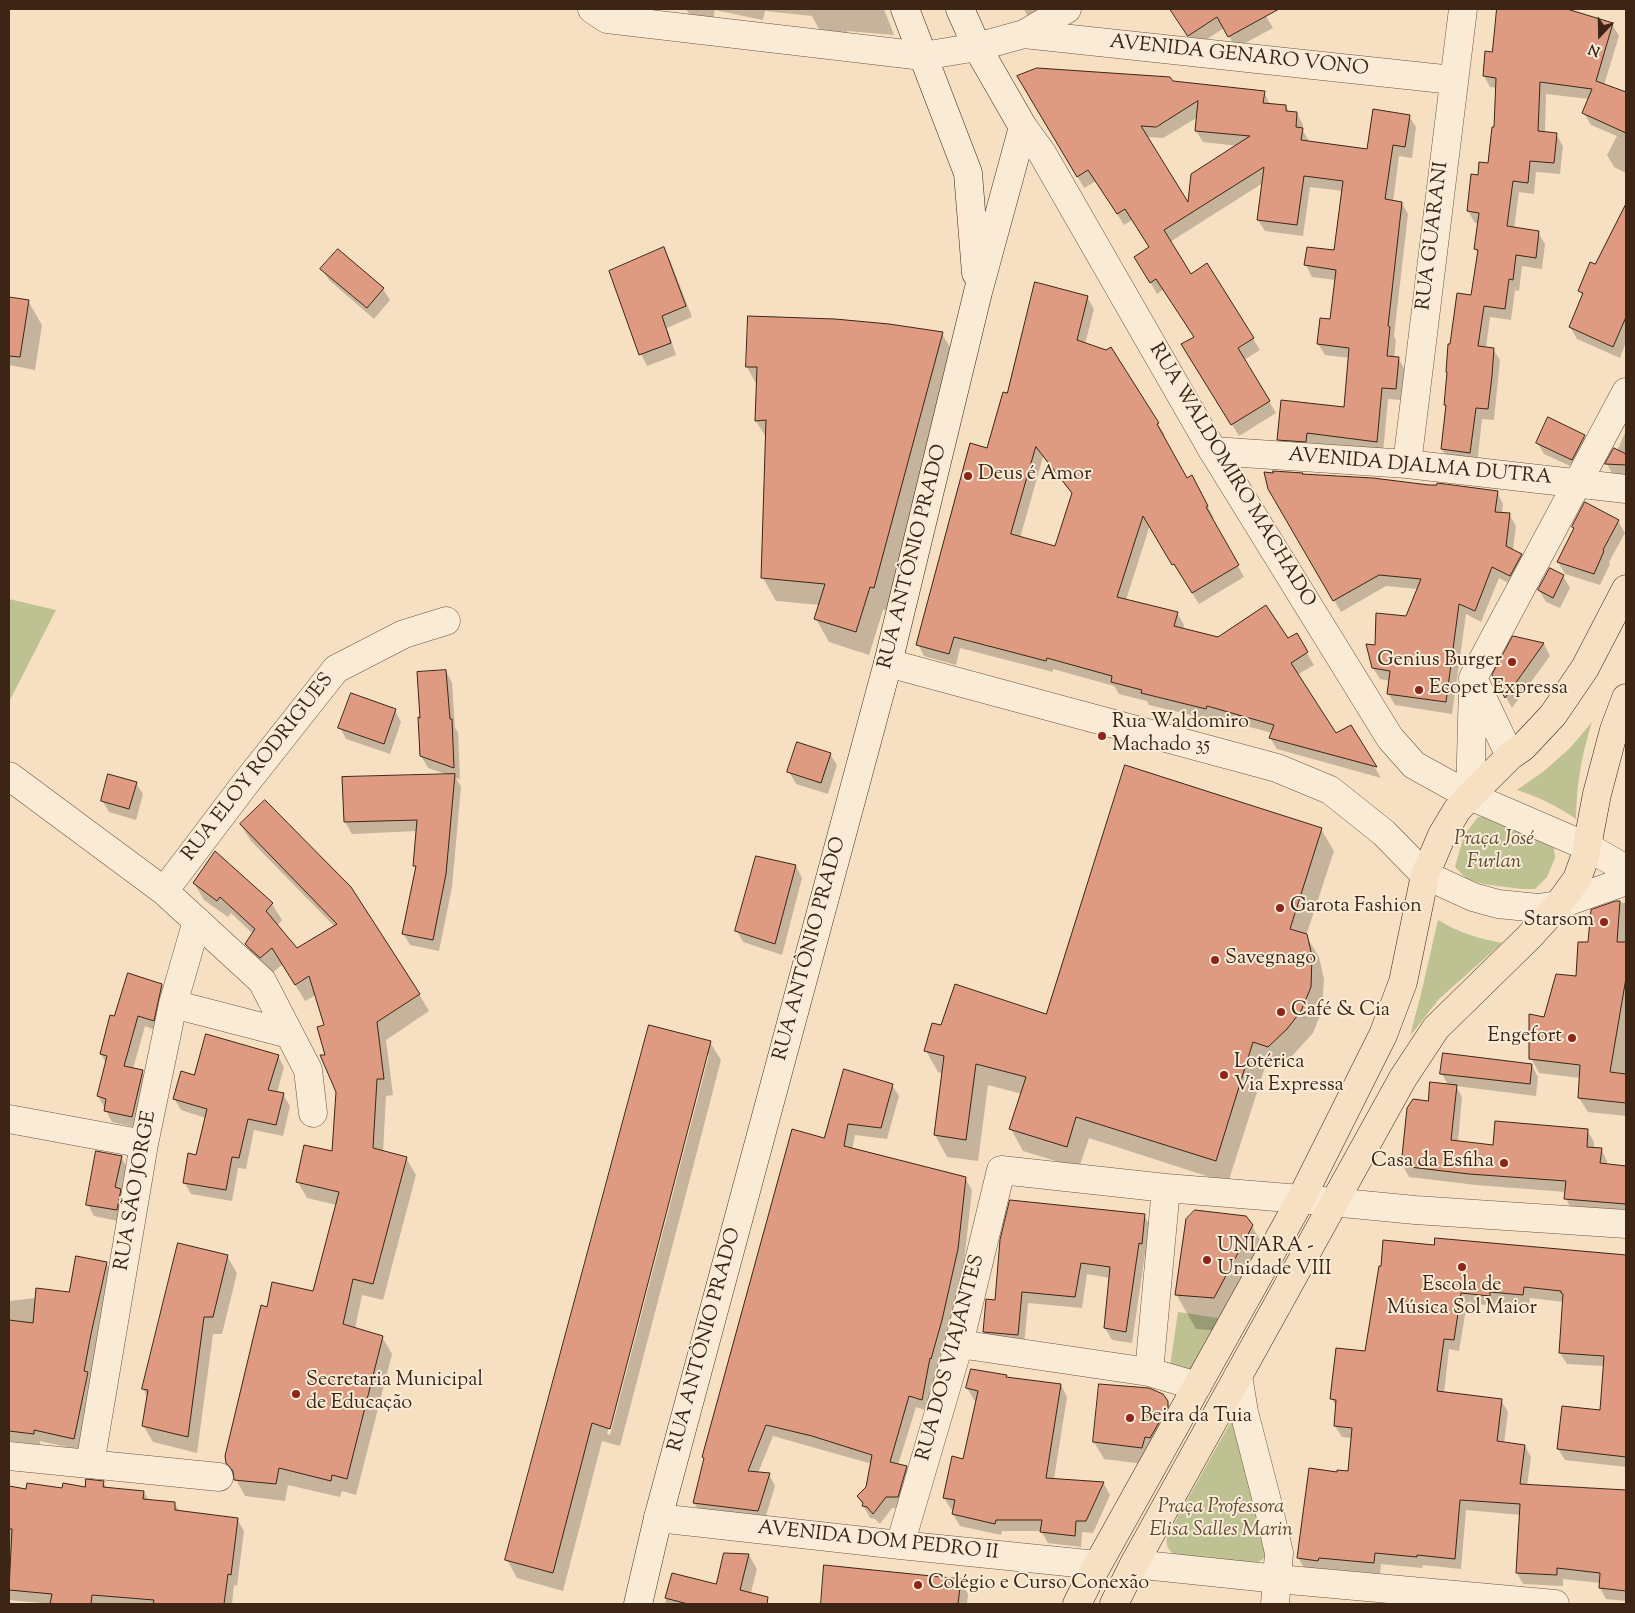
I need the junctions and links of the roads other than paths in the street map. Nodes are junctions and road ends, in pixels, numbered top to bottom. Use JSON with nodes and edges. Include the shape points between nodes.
{"nodes":[{"id":1,"x":592,"y":9,"type":"edge"},
{"id":2,"x":905,"y":9,"type":"edge"},
{"id":3,"x":960,"y":9,"type":"edge"},
{"id":4,"x":1067,"y":9,"type":"edge"},
{"id":5,"x":1463,"y":9,"type":"edge"},
{"id":6,"x":1024,"y":34,"type":"junction"},
{"id":7,"x":977,"y":47,"type":"junction"},
{"id":8,"x":923,"y":56,"type":"junction"},
{"id":9,"x":1453,"y":80,"type":"junction"},
{"id":10,"x":1023,"y":127,"type":"junction"},
{"id":11,"x":978,"y":292,"type":"junction"},
{"id":12,"x":1626,"y":392,"type":"edge"},
{"id":13,"x":1213,"y":451,"type":"junction"},
{"id":14,"x":1407,"y":464,"type":"junction"},
{"id":15,"x":1578,"y":482,"type":"junction"},
{"id":16,"x":1626,"y":488,"type":"edge"},
{"id":17,"x":1626,"y":589,"type":"edge"},
{"id":18,"x":446,"y":621,"type":"dead end"},
{"id":19,"x":888,"y":663,"type":"junction"},
{"id":20,"x":1473,"y":678,"type":"junction"},
{"id":21,"x":1626,"y":698,"type":"edge"},
{"id":22,"x":1510,"y":756,"type":"junction"},
{"id":23,"x":9,"y":776,"type":"edge"},
{"id":24,"x":1470,"y":796,"type":"junction"},
{"id":25,"x":1586,"y":846,"type":"junction"},
{"id":26,"x":1626,"y":868,"type":"edge"},
{"id":27,"x":1425,"y":875,"type":"junction"},
{"id":28,"x":1626,"y":881,"type":"edge"},
{"id":29,"x":164,"y":892,"type":"junction"},
{"id":30,"x":1558,"y":905,"type":"junction"},
{"id":31,"x":197,"y":921,"type":"junction"},
{"id":32,"x":173,"y":1004,"type":"junction"},
{"id":33,"x":290,"y":1034,"type":"junction"},
{"id":34,"x":312,"y":1113,"type":"dead end"},
{"id":35,"x":9,"y":1119,"type":"edge"},
{"id":36,"x":144,"y":1144,"type":"junction"},
{"id":37,"x":1166,"y":1188,"type":"junction"},
{"id":38,"x":1301,"y":1199,"type":"junction"},
{"id":39,"x":1335,"y":1202,"type":"junction"},
{"id":40,"x":1626,"y":1224,"type":"edge"},
{"id":41,"x":959,"y":1344,"type":"junction"},
{"id":42,"x":1149,"y":1372,"type":"junction"},
{"id":43,"x":1238,"y":1376,"type":"junction"},
{"id":44,"x":1197,"y":1386,"type":"junction"},
{"id":45,"x":9,"y":1456,"type":"edge"},
{"id":46,"x":90,"y":1464,"type":"junction"},
{"id":47,"x":220,"y":1477,"type":"dead end"},
{"id":48,"x":658,"y":1518,"type":"junction"},
{"id":49,"x":900,"y":1545,"type":"junction"},
{"id":50,"x":1134,"y":1564,"type":"junction"},
{"id":51,"x":1097,"y":1565,"type":"junction"},
{"id":52,"x":1276,"y":1592,"type":"edge"},
{"id":53,"x":638,"y":1604,"type":"edge"},
{"id":54,"x":1077,"y":1604,"type":"edge"},
{"id":55,"x":1114,"y":1604,"type":"edge"},
{"id":56,"x":1555,"y":1604,"type":"edge"}],
"edges":[{"from":1,"to":8,"type":"street","via":[[607,18]]},
{"from":2,"to":8,"type":"street"},
{"from":3,"to":7,"type":"street","name":"RUA WALDOMIRO MACHADO"},
{"from":4,"to":6,"type":"street"},
{"from":5,"to":9,"type":"street","name":"RUA GUARANI"},
{"from":6,"to":7,"type":"street"},
{"from":6,"to":9,"type":"street","name":"AVENIDA GENARO VONO"},
{"from":7,"to":8,"type":"street"},
{"from":7,"to":10,"type":"street","name":"RUA WALDOMIRO MACHADO"},
{"from":8,"to":11,"type":"street","via":[[968,174]]},
{"from":9,"to":14,"type":"street","name":"RUA GUARANI"},
{"from":10,"to":11,"type":"street","name":"RUA ANTÔNIO PRADO"},
{"from":10,"to":13,"type":"street","name":"RUA WALDOMIRO MACHADO","via":[[1042,153]]},
{"from":11,"to":19,"type":"street","name":"RUA ANTÔNIO PRADO"},
{"from":12,"to":15,"type":"street"},
{"from":13,"to":14,"type":"street","name":"AVENIDA DJALMA DUTRA"},
{"from":13,"to":24,"type":"street","name":"RUA WALDOMIRO MACHADO","via":[[1390,738],[1414,765]]},
{"from":14,"to":15,"type":"street","name":"AVENIDA DJALMA DUTRA"},
{"from":15,"to":16,"type":"street","name":"AVENIDA DJALMA DUTRA"},
{"from":15,"to":20,"type":"street"},
{"from":17,"to":22,"type":"main road","via":[[1586,668],[1553,715]]},
{"from":18,"to":29,"type":"street","name":"RUA ELOY RODRIGUES","via":[[404,634],[336,668]]},
{"from":19,"to":27,"type":"street","via":[[1277,768],[1330,790],[1384,833]]},
{"from":19,"to":48,"type":"street","name":"RUA ANTÔNIO PRADO"},
{"from":20,"to":22,"type":"street"},
{"from":20,"to":24,"type":"street"},
{"from":21,"to":25,"type":"main road","via":[[1614,730]]},
{"from":22,"to":24,"type":"main road"},
{"from":23,"to":29,"type":"street"},
{"from":24,"to":25,"type":"street","name":"RUA WALDOMIRO MACHADO"},
{"from":24,"to":27,"type":"main road","via":[[1442,835]]},
{"from":25,"to":26,"type":"street","name":"RUA WALDOMIRO MACHADO"},
{"from":25,"to":30,"type":"main road","via":[[1577,879]]},
{"from":27,"to":30,"type":"street","via":[[1473,897],[1498,904],[1538,908]]},
{"from":27,"to":38,"type":"main road","via":[[1402,982],[1383,1035]]},
{"from":28,"to":30,"type":"street"},
{"from":29,"to":31,"type":"street"},
{"from":30,"to":39,"type":"main road","via":[[1508,959],[1436,1028],[1403,1078]]},
{"from":31,"to":32,"type":"street","name":"RUA SÃO JORGE"},
{"from":31,"to":33,"type":"street","via":[[262,981]]},
{"from":32,"to":33,"type":"street"},
{"from":32,"to":36,"type":"street","name":"RUA SÃO JORGE"},
{"from":33,"to":34,"type":"street","via":[[308,1070]]},
{"from":35,"to":36,"type":"street"},
{"from":36,"to":46,"type":"street","name":"RUA SÃO JORGE"},
{"from":37,"to":38,"type":"street"},
{"from":37,"to":41,"type":"street","name":"RUA DOS VIAJANTES","via":[[1000,1170]]},
{"from":37,"to":42,"type":"street"},
{"from":38,"to":39,"type":"street"},
{"from":38,"to":44,"type":"main road"},
{"from":39,"to":40,"type":"street"},
{"from":39,"to":43,"type":"main road"},
{"from":41,"to":42,"type":"street"},
{"from":41,"to":49,"type":"street","name":"RUA DOS VIAJANTES"},
{"from":42,"to":44,"type":"street"},
{"from":43,"to":50,"type":"main road"},
{"from":43,"to":52,"type":"street","via":[[1279,1553]]},
{"from":44,"to":51,"type":"main road"},
{"from":45,"to":46,"type":"street"},
{"from":46,"to":47,"type":"street"},
{"from":48,"to":49,"type":"street","name":"AVENIDA DOM PEDRO II"},
{"from":48,"to":53,"type":"street","name":"RUA ANTÔNIO PRADO"},
{"from":49,"to":51,"type":"street","name":"AVENIDA DOM PEDRO II"},
{"from":50,"to":52,"type":"street"},
{"from":50,"to":55,"type":"main road"},
{"from":51,"to":54,"type":"main road"},
{"from":52,"to":56,"type":"street"}]}
